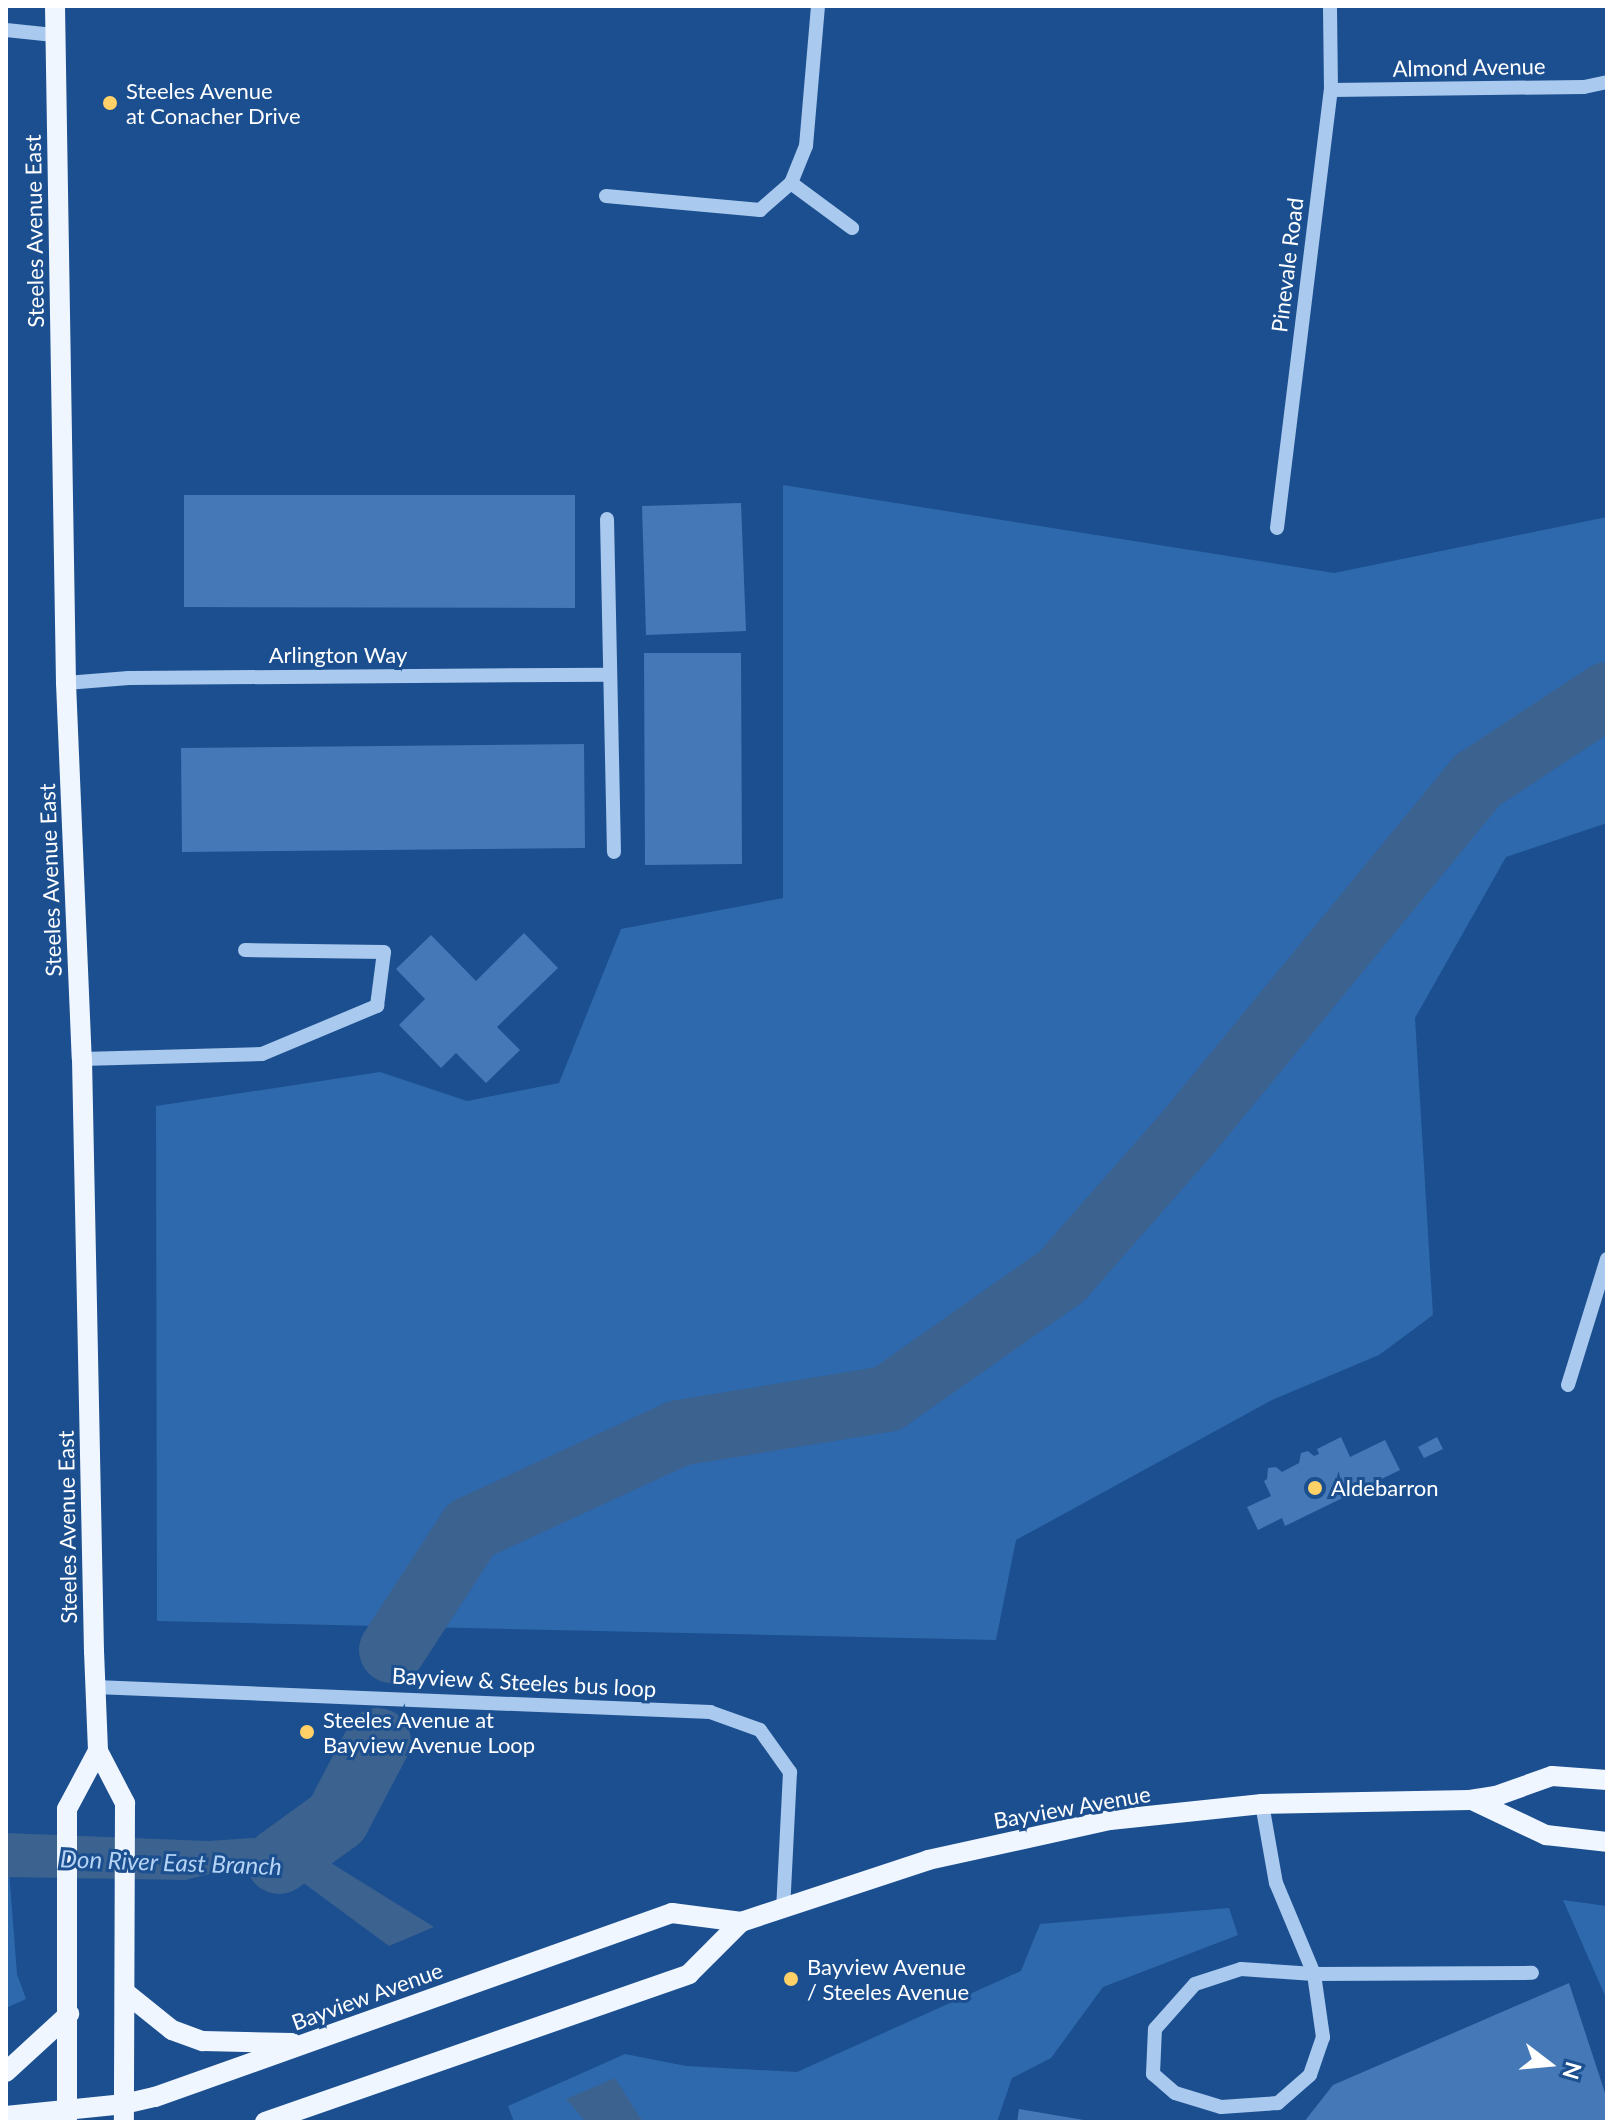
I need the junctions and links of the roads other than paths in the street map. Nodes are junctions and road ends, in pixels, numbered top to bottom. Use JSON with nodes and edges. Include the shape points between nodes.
{"nodes":[{"id":1,"x":55,"y":6,"type":"edge"},
{"id":2,"x":818,"y":6,"type":"edge"},
{"id":3,"x":1330,"y":6,"type":"edge"},
{"id":4,"x":6,"y":30,"type":"edge"},
{"id":5,"x":54,"y":35,"type":"junction"},
{"id":6,"x":1607,"y":82,"type":"edge"},
{"id":7,"x":1331,"y":90,"type":"junction"},
{"id":8,"x":791,"y":183,"type":"junction"},
{"id":9,"x":606,"y":196,"type":"dead end"},
{"id":10,"x":852,"y":228,"type":"dead end"},
{"id":11,"x":607,"y":519,"type":"dead end"},
{"id":12,"x":1277,"y":528,"type":"dead end"},
{"id":13,"x":610,"y":675,"type":"junction"},
{"id":14,"x":66,"y":683,"type":"junction"},
{"id":15,"x":614,"y":852,"type":"dead end"},
{"id":16,"x":245,"y":950,"type":"dead end"},
{"id":17,"x":82,"y":1059,"type":"junction"},
{"id":18,"x":1607,"y":1259,"type":"edge"},
{"id":19,"x":1568,"y":1385,"type":"dead end"},
{"id":20,"x":95,"y":1687,"type":"junction"},
{"id":21,"x":98,"y":1751,"type":"junction"},
{"id":22,"x":1607,"y":1780,"type":"edge"},
{"id":23,"x":1470,"y":1800,"type":"junction"},
{"id":24,"x":1262,"y":1804,"type":"junction"},
{"id":25,"x":1607,"y":1842,"type":"edge"},
{"id":26,"x":783,"y":1908,"type":"junction"},
{"id":27,"x":741,"y":1922,"type":"junction"},
{"id":28,"x":1532,"y":1973,"type":"dead end"},
{"id":29,"x":1314,"y":1974,"type":"junction"},
{"id":30,"x":126,"y":1985,"type":"junction"},
{"id":31,"x":69,"y":2014,"type":"junction"},
{"id":32,"x":308,"y":2044,"type":"junction"},
{"id":33,"x":6,"y":2072,"type":"edge"},
{"id":34,"x":124,"y":2113,"type":"edge"},
{"id":35,"x":68,"y":2115,"type":"edge"},
{"id":36,"x":6,"y":2116,"type":"edge"},
{"id":37,"x":265,"y":2122,"type":"edge"}],
"edges":[{"from":1,"to":5,"type":"main road","name":"Steeles Avenue East"},
{"from":2,"to":8,"type":"street","via":[[806,146]]},
{"from":3,"to":7,"type":"street","name":"Pinevale Road"},
{"from":4,"to":5,"type":"street"},
{"from":5,"to":14,"type":"main road","name":"Steeles Avenue East"},
{"from":6,"to":7,"type":"street","name":"Almond Avenue","via":[[1584,87]]},
{"from":7,"to":12,"type":"street","name":"Pinevale Road"},
{"from":8,"to":9,"type":"street","via":[[760,210]]},
{"from":8,"to":10,"type":"street"},
{"from":11,"to":13,"type":"street"},
{"from":13,"to":14,"type":"street","name":"Arlington Way","via":[[129,678]]},
{"from":13,"to":15,"type":"street"},
{"from":14,"to":17,"type":"main road","name":"Steeles Avenue East"},
{"from":16,"to":17,"type":"street","via":[[384,952],[377,1006],[262,1054]]},
{"from":17,"to":20,"type":"main road","name":"Steeles Avenue East"},
{"from":18,"to":19,"type":"street"},
{"from":20,"to":21,"type":"main road","name":"Steeles Avenue East"},
{"from":20,"to":26,"type":"street","name":"Bayview & Steeles bus loop","via":[[710,1712],[760,1730],[790,1772]]},
{"from":21,"to":30,"type":"main road","name":"Steeles Avenue East","via":[[125,1803]]},
{"from":21,"to":31,"type":"main road","via":[[67,1809]]},
{"from":22,"to":23,"type":"main road","name":"Bayview Avenue","via":[[1552,1776]]},
{"from":23,"to":24,"type":"main road","name":"Bayview Avenue"},
{"from":23,"to":25,"type":"main road","name":"Bayview Avenue","via":[[1546,1835]]},
{"from":24,"to":26,"type":"main road","name":"Bayview Avenue","via":[[1094,1823],[928,1860]]},
{"from":24,"to":29,"type":"street","via":[[1276,1883]]},
{"from":26,"to":27,"type":"main road","name":"Bayview Avenue"},
{"from":27,"to":32,"type":"main road","name":"Bayview Avenue","via":[[672,1913]]},
{"from":27,"to":37,"type":"main road","name":"Bayview Avenue","via":[[689,1974]]},
{"from":28,"to":29,"type":"street"},
{"from":29,"to":29,"type":"street","via":[[1323,2037],[1310,2075],[1278,2103],[1221,2107],[1175,2093],[1153,2074],[1155,2029],[1195,1984],[1241,1969]]},
{"from":30,"to":32,"type":"main road","via":[[172,2030],[203,2041]]},
{"from":30,"to":34,"type":"main road","name":"Steeles Avenue East"},
{"from":31,"to":33,"type":"main road"},
{"from":31,"to":35,"type":"main road"},
{"from":32,"to":34,"type":"main road","name":"Bayview Avenue"},
{"from":34,"to":35,"type":"main road","name":"Bayview Avenue"},
{"from":35,"to":36,"type":"main road","name":"Bayview Avenue"}]}
